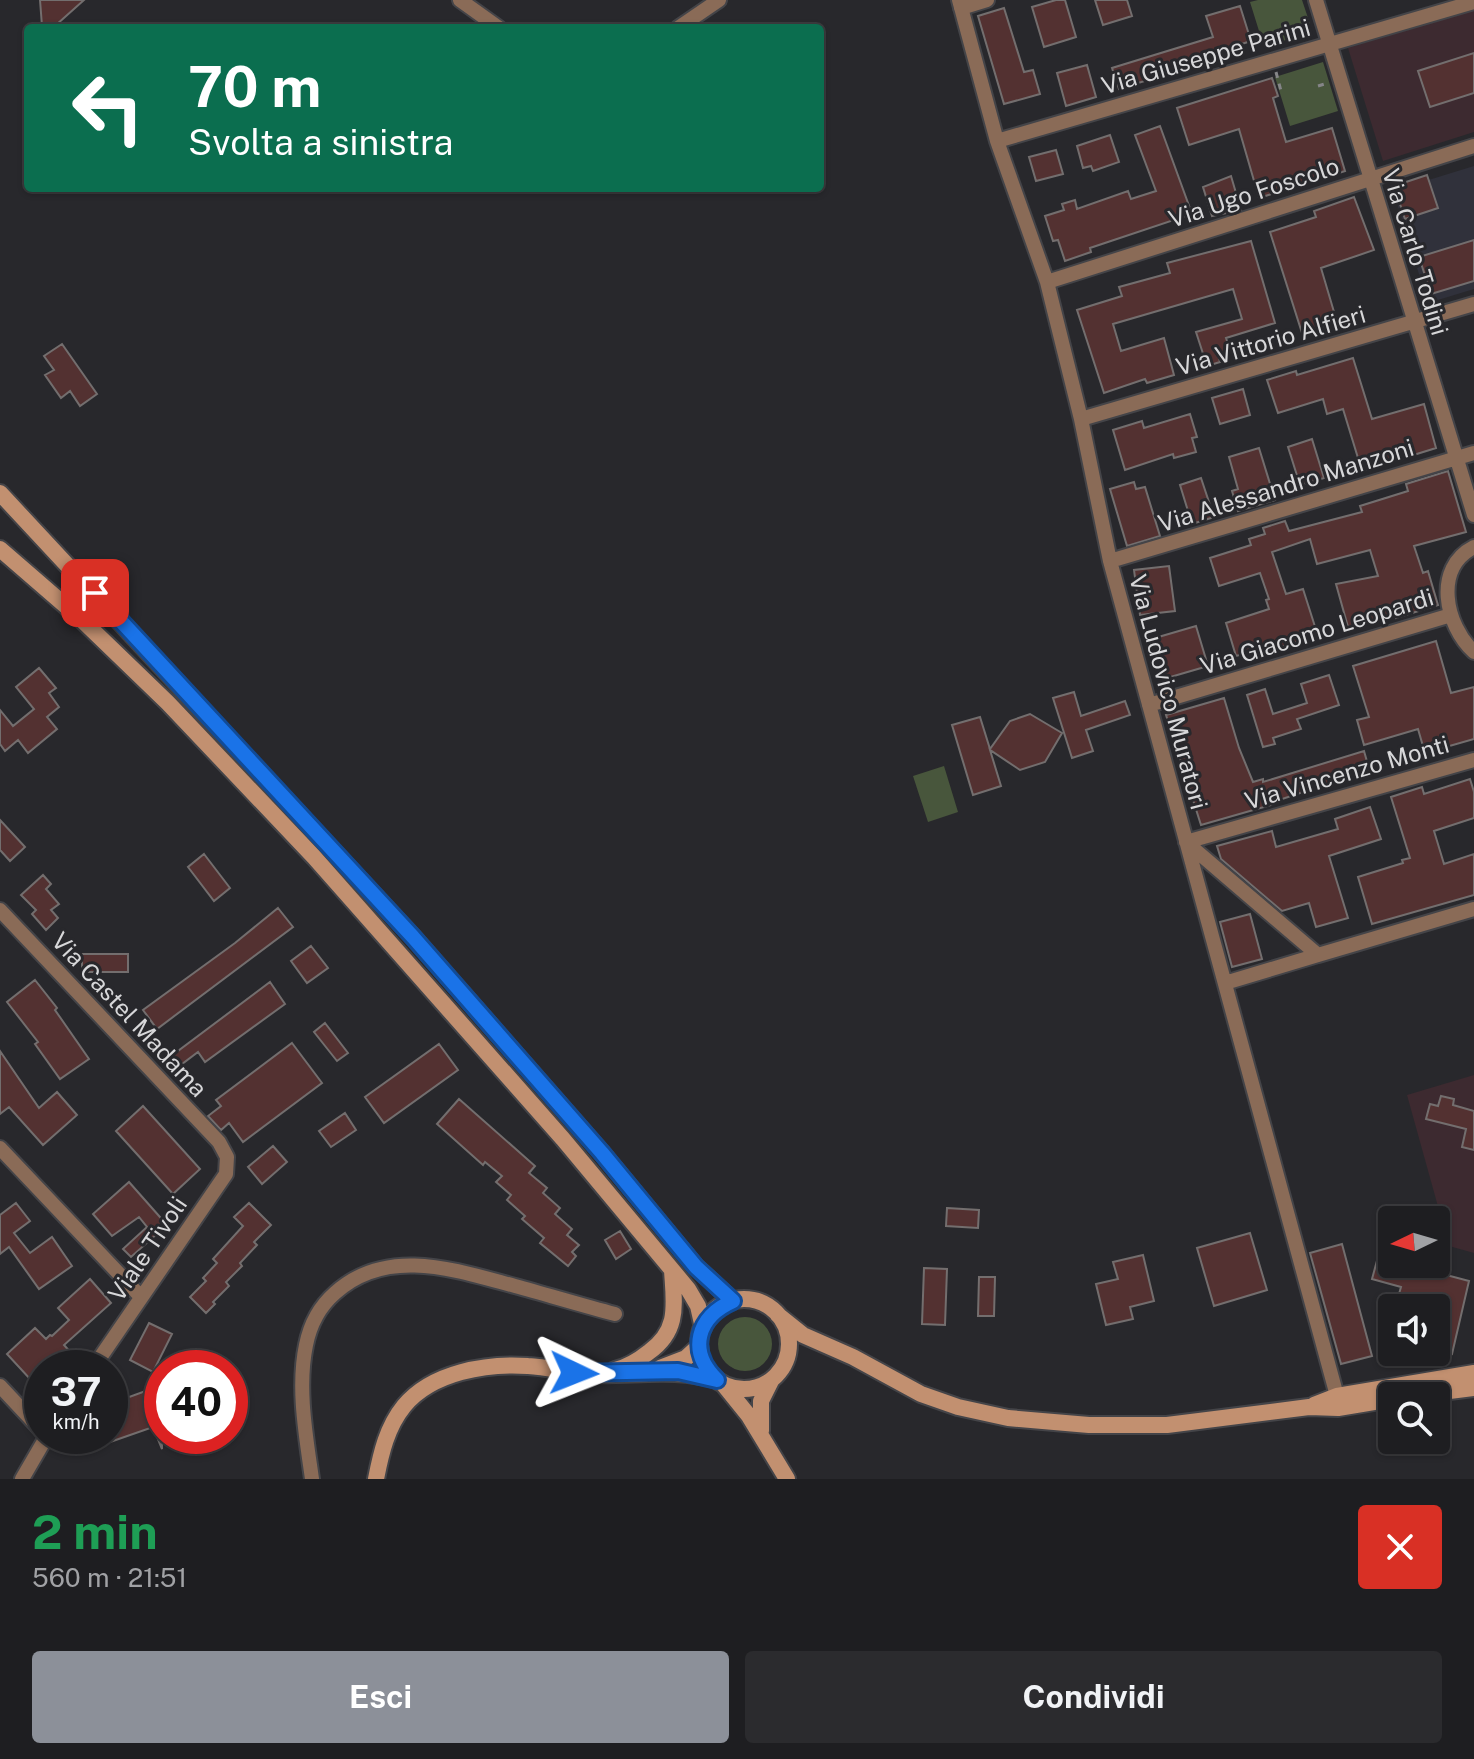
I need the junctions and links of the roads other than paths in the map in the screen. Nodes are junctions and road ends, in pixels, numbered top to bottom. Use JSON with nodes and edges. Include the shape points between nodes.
{"nodes":[{"id":1,"x":460,"y":0,"type":"edge"},
{"id":2,"x":719,"y":0,"type":"edge"},
{"id":3,"x":987,"y":0,"type":"edge"},
{"id":4,"x":1316,"y":0,"type":"edge"},
{"id":5,"x":1474,"y":2,"type":"edge"},
{"id":6,"x":960,"y":4,"type":"edge"},
{"id":7,"x":493,"y":24,"type":"edge"},
{"id":8,"x":684,"y":24,"type":"edge"},
{"id":9,"x":1329,"y":44,"type":"junction"},
{"id":10,"x":997,"y":141,"type":"junction"},
{"id":11,"x":1474,"y":146,"type":"edge"},
{"id":12,"x":1370,"y":179,"type":"junction"},
{"id":13,"x":1047,"y":282,"type":"junction"},
{"id":14,"x":1474,"y":304,"type":"edge"},
{"id":15,"x":1413,"y":323,"type":"junction"},
{"id":16,"x":1081,"y":419,"type":"junction"},
{"id":17,"x":1474,"y":453,"type":"edge"},
{"id":18,"x":1456,"y":458,"type":"junction"},
{"id":19,"x":0,"y":493,"type":"edge"},
{"id":20,"x":1474,"y":515,"type":"edge"},
{"id":21,"x":1474,"y":547,"type":"edge"},
{"id":22,"x":0,"y":549,"type":"edge"},
{"id":23,"x":1110,"y":561,"type":"junction"},
{"id":24,"x":1451,"y":615,"type":"junction"},
{"id":25,"x":1474,"y":652,"type":"edge"},
{"id":26,"x":1149,"y":705,"type":"junction"},
{"id":27,"x":1474,"y":760,"type":"edge"},
{"id":28,"x":1186,"y":842,"type":"junction"},
{"id":29,"x":1474,"y":909,"type":"edge"},
{"id":30,"x":0,"y":910,"type":"edge"},
{"id":31,"x":1318,"y":955,"type":"junction"},
{"id":32,"x":1225,"y":983,"type":"junction"},
{"id":33,"x":0,"y":1148,"type":"edge"},
{"id":34,"x":225,"y":1152,"type":"joint"},
{"id":35,"x":672,"y":1270,"type":"junction"},
{"id":36,"x":141,"y":1297,"type":"junction"},
{"id":37,"x":733,"y":1301,"type":"junction"},
{"id":38,"x":615,"y":1314,"type":"dead end"},
{"id":39,"x":778,"y":1315,"type":"junction"},
{"id":40,"x":703,"y":1328,"type":"junction"},
{"id":41,"x":699,"y":1346,"type":"junction"},
{"id":42,"x":105,"y":1350,"type":"edge"},
{"id":43,"x":840,"y":1352,"type":"junction"},
{"id":44,"x":786,"y":1361,"type":"junction"},
{"id":45,"x":1474,"y":1373,"type":"edge"},
{"id":46,"x":590,"y":1374,"type":"junction"},
{"id":47,"x":644,"y":1374,"type":"junction"},
{"id":48,"x":772,"y":1380,"type":"junction"},
{"id":49,"x":720,"y":1382,"type":"junction"},
{"id":50,"x":0,"y":1386,"type":"edge"},
{"id":51,"x":1474,"y":1388,"type":"edge"},
{"id":52,"x":1450,"y":1391,"type":"edge"},
{"id":53,"x":1337,"y":1396,"type":"junction"},
{"id":54,"x":1378,"y":1401,"type":"edge"},
{"id":55,"x":1309,"y":1407,"type":"junction"},
{"id":56,"x":24,"y":1412,"type":"edge"},
{"id":57,"x":761,"y":1434,"type":"junction"},
{"id":58,"x":37,"y":1454,"type":"edge"},
{"id":59,"x":22,"y":1479,"type":"edge"},
{"id":60,"x":312,"y":1479,"type":"edge"},
{"id":61,"x":376,"y":1479,"type":"edge"},
{"id":62,"x":787,"y":1479,"type":"edge"}],
"edges":[{"from":1,"to":7,"type":"street"},
{"from":2,"to":8,"type":"street"},
{"from":3,"to":6,"type":"street"},
{"from":4,"to":9,"type":"street","name":"Via Carlo Todini"},
{"from":5,"to":9,"type":"street","name":"Via Giuseppe Parini"},
{"from":6,"to":10,"type":"street","name":"Via Ludovico Muratori"},
{"from":9,"to":10,"type":"street","name":"Via Giuseppe Parini"},
{"from":9,"to":12,"type":"street","name":"Via Carlo Todini"},
{"from":10,"to":13,"type":"street","name":"Via Ludovico Muratori"},
{"from":11,"to":12,"type":"street","name":"Via Ugo Foscolo"},
{"from":12,"to":13,"type":"street","name":"Via Ugo Foscolo"},
{"from":12,"to":15,"type":"street","name":"Via Carlo Todini"},
{"from":13,"to":16,"type":"street","name":"Via Ludovico Muratori"},
{"from":14,"to":15,"type":"street","name":"Via Vittorio Alfieri"},
{"from":15,"to":16,"type":"street","name":"Via Vittorio Alfieri"},
{"from":15,"to":18,"type":"street","name":"Via Carlo Todini"},
{"from":16,"to":23,"type":"street","name":"Via Ludovico Muratori"},
{"from":17,"to":18,"type":"street","name":"Via Alessandro Manzoni"},
{"from":18,"to":20,"type":"street","name":"Via Carlo Todini"},
{"from":18,"to":23,"type":"street","name":"Via Alessandro Manzoni"},
{"from":19,"to":37,"type":"main road","via":[[413,937],[696,1267]]},
{"from":21,"to":24,"type":"street","via":[[1451,571]]},
{"from":22,"to":35,"type":"main road","via":[[110,646],[304,846]]},
{"from":23,"to":26,"type":"street","name":"Via Ludovico Muratori"},
{"from":24,"to":25,"type":"street"},
{"from":24,"to":26,"type":"street","name":"Via Giacomo Leopardi"},
{"from":26,"to":28,"type":"street","name":"Via Ludovico Muratori"},
{"from":27,"to":28,"type":"street","name":"Via Vincenzo Monti"},
{"from":28,"to":31,"type":"street"},
{"from":28,"to":32,"type":"street","name":"Via Ludovico Muratori"},
{"from":29,"to":31,"type":"street"},
{"from":30,"to":34,"type":"street","name":"Via Castel Madama"},
{"from":31,"to":32,"type":"street"},
{"from":32,"to":53,"type":"street","name":"Via Ludovico Muratori"},
{"from":33,"to":36,"type":"street"},
{"from":34,"to":36,"type":"street","name":"Viale Tivoli","via":[[226,1174]]},
{"from":35,"to":40,"type":"main road","via":[[695,1300]]},
{"from":35,"to":46,"type":"main road","via":[[674,1311],[663,1342],[620,1369]]},
{"from":36,"to":42,"type":"street","name":"Viale Tivoli"},
{"from":37,"to":39,"type":"main road","via":[[758,1302]]},
{"from":37,"to":40,"type":"main road","via":[[719,1307]]},
{"from":38,"to":60,"type":"street","via":[[430,1266],[395,1265],[355,1277],[320,1309],[305,1346],[303,1397]]},
{"from":39,"to":43,"type":"main road","via":[[803,1335]]},
{"from":39,"to":44,"type":"main road","via":[[788,1336]]},
{"from":40,"to":41,"type":"main road"},
{"from":41,"to":47,"type":"main road","via":[[686,1358]]},
{"from":41,"to":49,"type":"main road"},
{"from":43,"to":44,"type":"main road","via":[[804,1350]]},
{"from":43,"to":55,"type":"main road","via":[[942,1402],[1019,1419],[1148,1426]]},
{"from":44,"to":48,"type":"main road"},
{"from":45,"to":53,"type":"main road"},
{"from":46,"to":47,"type":"main road"},
{"from":46,"to":61,"type":"main road","via":[[499,1365],[447,1377],[406,1404],[390,1429]]},
{"from":47,"to":49,"type":"main road","via":[[678,1371]]},
{"from":48,"to":49,"type":"main road","via":[[748,1389]]},
{"from":48,"to":57,"type":"main road","via":[[760,1407]]},
{"from":49,"to":57,"type":"main road"},
{"from":50,"to":56,"type":"street"},
{"from":51,"to":52,"type":"main road"},
{"from":53,"to":55,"type":"main road"},
{"from":54,"to":55,"type":"main road"},
{"from":57,"to":62,"type":"main road"},
{"from":58,"to":59,"type":"street"}]}
